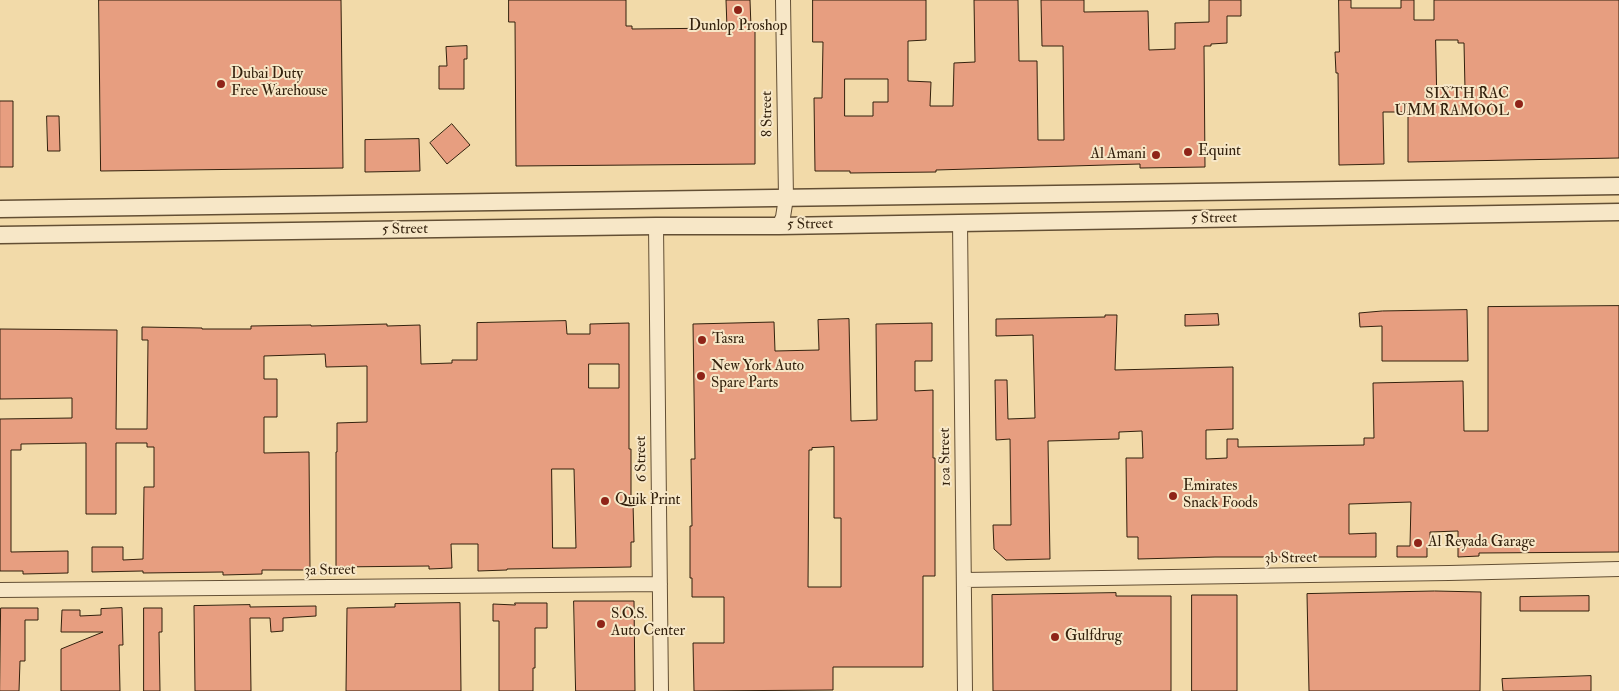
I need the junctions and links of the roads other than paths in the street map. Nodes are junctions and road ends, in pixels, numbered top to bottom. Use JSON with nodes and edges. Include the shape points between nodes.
{"nodes":[{"id":1,"x":783,"y":0,"type":"edge"},
{"id":2,"x":1619,"y":186,"type":"edge"},
{"id":3,"x":786,"y":198,"type":"junction"},
{"id":4,"x":0,"y":209,"type":"edge"},
{"id":5,"x":1619,"y":212,"type":"edge"},
{"id":6,"x":960,"y":222,"type":"junction"},
{"id":7,"x":656,"y":226,"type":"junction"},
{"id":8,"x":779,"y":226,"type":"junction"},
{"id":9,"x":0,"y":235,"type":"edge"},
{"id":10,"x":1619,"y":569,"type":"edge"},
{"id":11,"x":964,"y":580,"type":"junction"},
{"id":12,"x":660,"y":584,"type":"junction"},
{"id":13,"x":0,"y":590,"type":"edge"},
{"id":14,"x":661,"y":691,"type":"edge"},
{"id":15,"x":964,"y":691,"type":"edge"}],
"edges":[{"from":1,"to":3,"type":"street","name":"8 Street"},
{"from":2,"to":3,"type":"street","name":"5 Street"},
{"from":3,"to":4,"type":"street","name":"5 Street"},
{"from":3,"to":8,"type":"street","name":"8 Street"},
{"from":5,"to":6,"type":"street","name":"5 Street"},
{"from":6,"to":8,"type":"street","name":"5 Street"},
{"from":6,"to":11,"type":"street","name":"10a Street"},
{"from":7,"to":8,"type":"street","name":"5 Street"},
{"from":7,"to":9,"type":"street","name":"5 Street"},
{"from":7,"to":12,"type":"street","name":"6 Street"},
{"from":10,"to":11,"type":"street","name":"3b Street"},
{"from":11,"to":15,"type":"street","name":"10a Street"},
{"from":12,"to":13,"type":"street","name":"3a Street"},
{"from":12,"to":14,"type":"street","name":"6 Street"}]}
